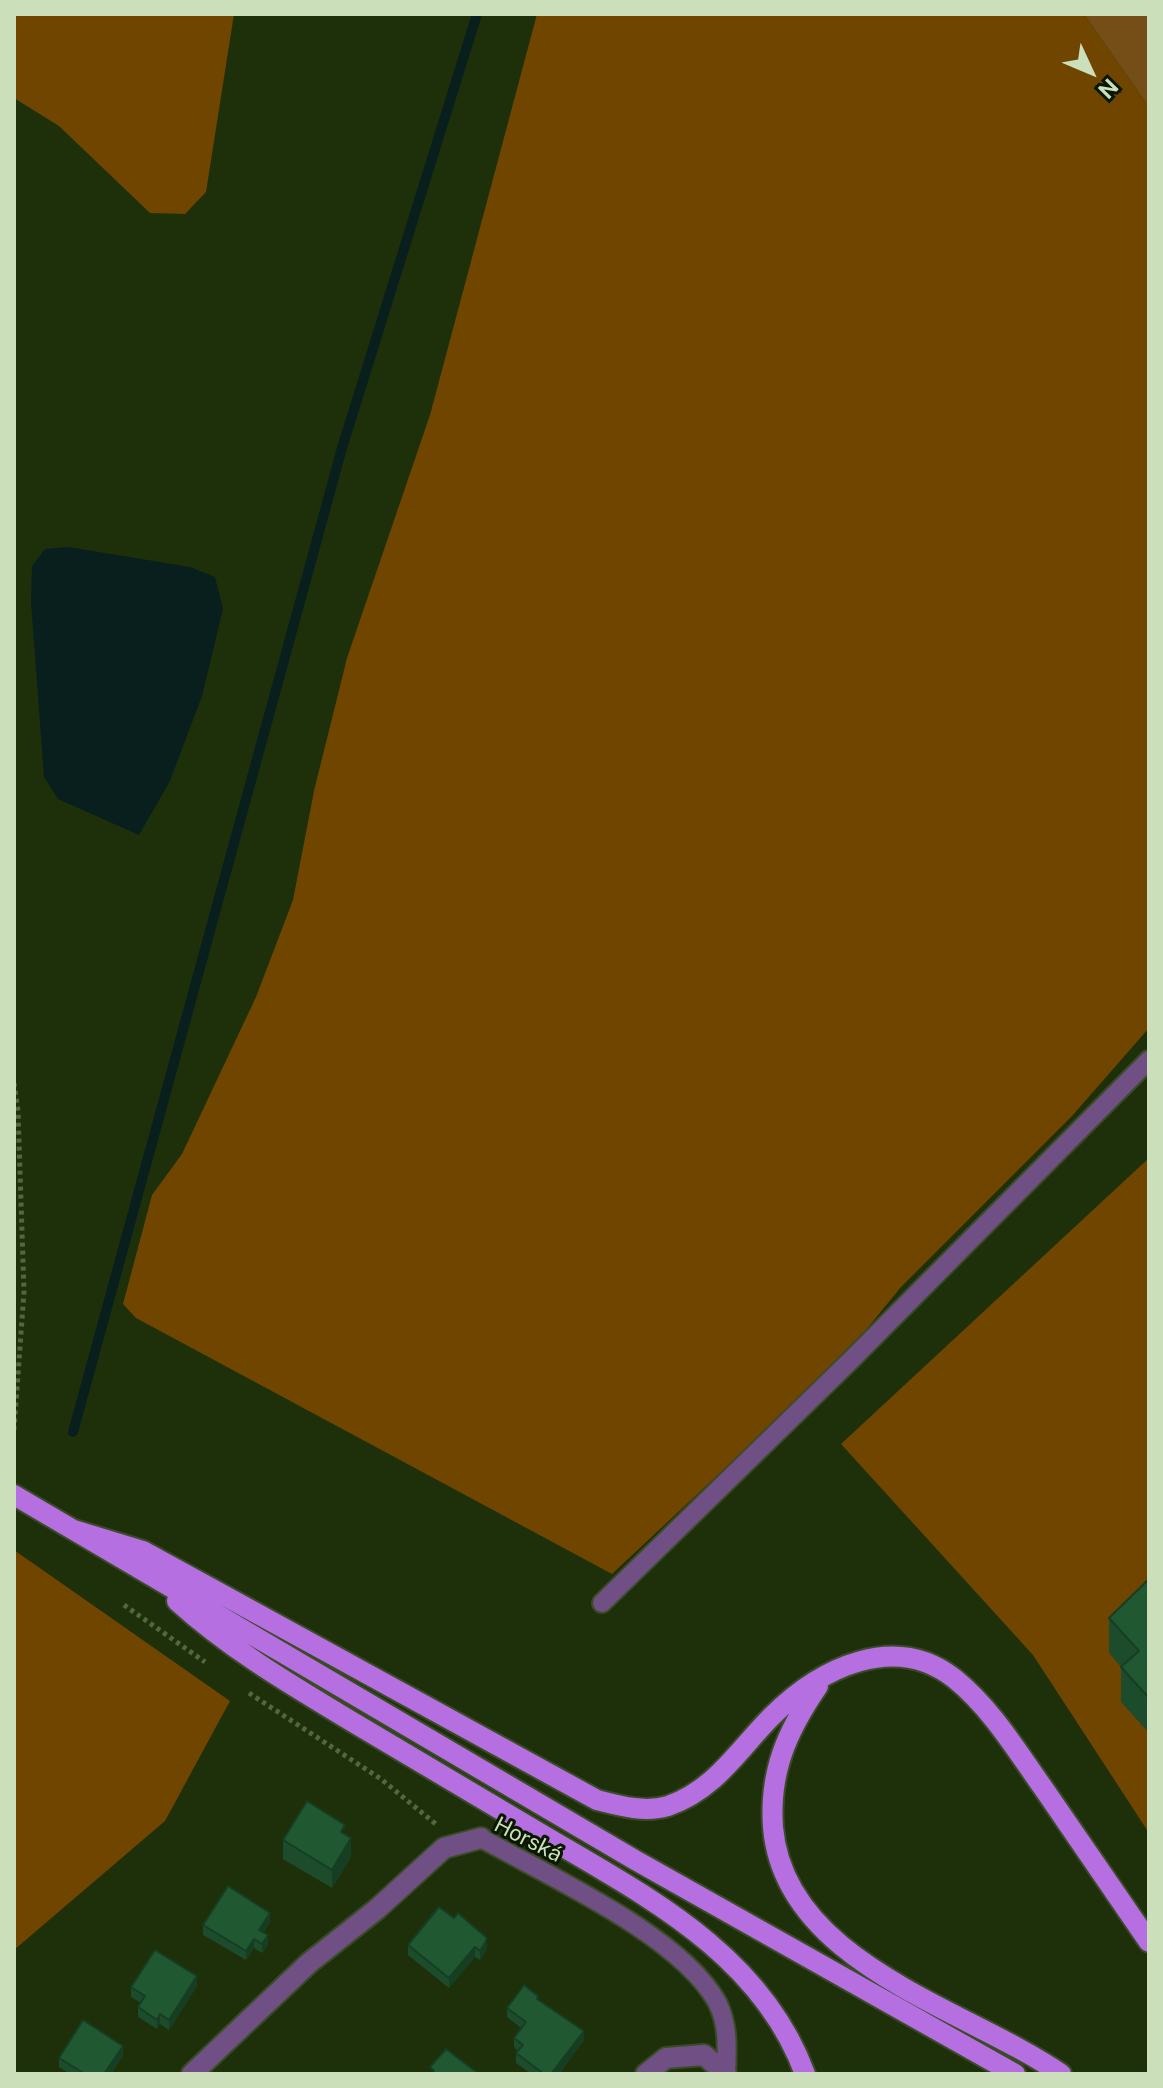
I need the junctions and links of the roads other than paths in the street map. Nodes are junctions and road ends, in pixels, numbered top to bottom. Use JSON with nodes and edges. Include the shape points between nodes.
{"nodes":[{"id":1,"x":1149,"y":1060,"type":"edge"},
{"id":2,"x":14,"y":1495,"type":"edge"},
{"id":3,"x":74,"y":1530,"type":"junction"},
{"id":4,"x":147,"y":1574,"type":"junction"},
{"id":5,"x":602,"y":1603,"type":"dead end"},
{"id":6,"x":823,"y":1679,"type":"junction"},
{"id":7,"x":481,"y":1838,"type":"joint"},
{"id":8,"x":1149,"y":1942,"type":"edge"},
{"id":9,"x":192,"y":2074,"type":"edge"},
{"id":10,"x":646,"y":2074,"type":"edge"},
{"id":11,"x":726,"y":2074,"type":"edge"},
{"id":12,"x":805,"y":2074,"type":"edge"},
{"id":13,"x":1015,"y":2074,"type":"edge"},
{"id":14,"x":1061,"y":2074,"type":"edge"}],
"edges":[{"from":1,"to":5,"type":"lane"},
{"from":2,"to":3,"type":"main road"},
{"from":3,"to":4,"type":"main road"},
{"from":3,"to":6,"type":"main road","via":[[143,1551],[597,1800],[635,1809],[664,1807],[703,1789],[773,1715]]},
{"from":4,"to":12,"type":"main road","via":[[210,1631],[268,1672],[705,1937],[756,1990]]},
{"from":4,"to":13,"type":"main road","via":[[635,1860]]},
{"from":6,"to":8,"type":"main road","via":[[857,1660],[893,1655],[913,1657],[953,1678],[998,1724]]},
{"from":6,"to":14,"type":"main road","via":[[792,1725],[775,1773],[774,1838],[792,1893],[832,1940]]},
{"from":7,"to":9,"type":"street","name":"Horská","via":[[444,1848],[309,1963]]},
{"from":7,"to":11,"type":"lane","name":"Horská","via":[[627,1922],[685,1962],[718,2003],[727,2032]]},
{"from":10,"to":11,"type":"street","name":"Horská","via":[[666,2058],[704,2055]]}]}
